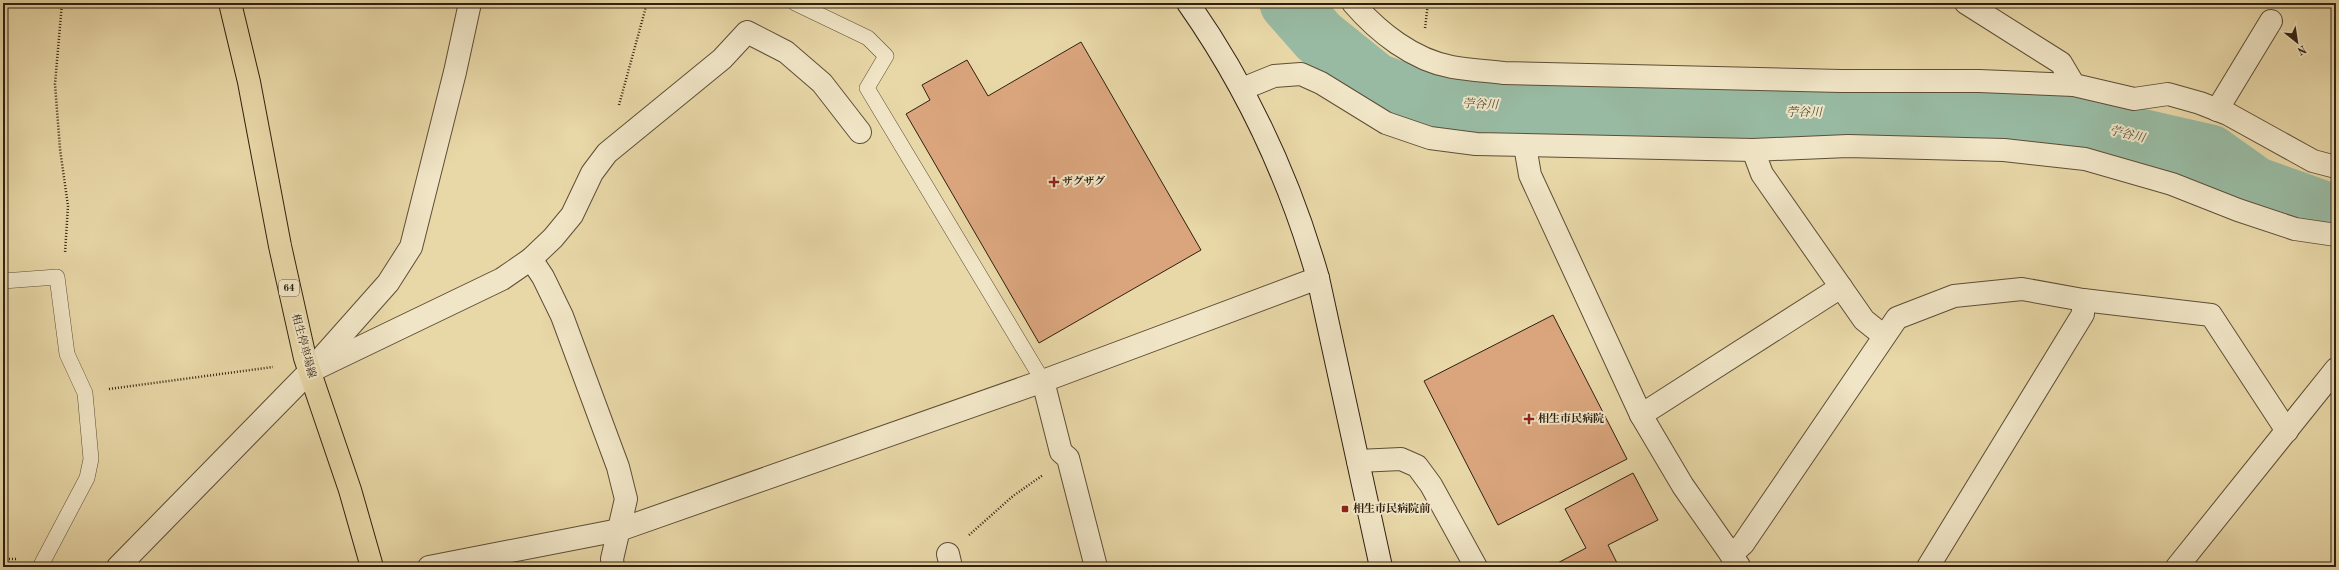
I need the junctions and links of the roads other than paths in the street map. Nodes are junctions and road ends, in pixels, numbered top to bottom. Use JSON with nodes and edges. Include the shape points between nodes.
{"nodes":[{"id":1,"x":230,"y":3,"type":"edge"},
{"id":2,"x":470,"y":3,"type":"edge"},
{"id":3,"x":795,"y":3,"type":"edge"},
{"id":4,"x":1188,"y":3,"type":"edge"},
{"id":5,"x":1353,"y":3,"type":"edge"},
{"id":6,"x":1966,"y":3,"type":"edge"},
{"id":7,"x":2271,"y":21,"type":"dead end"},
{"id":8,"x":2074,"y":85,"type":"junction"},
{"id":9,"x":1242,"y":89,"type":"junction"},
{"id":10,"x":2217,"y":110,"type":"junction"},
{"id":11,"x":860,"y":132,"type":"dead end"},
{"id":12,"x":1525,"y":146,"type":"junction"},
{"id":13,"x":1753,"y":150,"type":"junction"},
{"id":14,"x":2336,"y":167,"type":"edge"},
{"id":15,"x":2336,"y":235,"type":"edge"},
{"id":16,"x":530,"y":259,"type":"junction"},
{"id":17,"x":1318,"y":278,"type":"junction"},
{"id":18,"x":3,"y":281,"type":"edge"},
{"id":19,"x":1841,"y":287,"type":"junction"},
{"id":20,"x":2083,"y":300,"type":"junction"},
{"id":21,"x":1884,"y":336,"type":"junction"},
{"id":22,"x":307,"y":365,"type":"junction"},
{"id":23,"x":2336,"y":369,"type":"edge"},
{"id":24,"x":1043,"y":381,"type":"junction"},
{"id":25,"x":1641,"y":414,"type":"junction"},
{"id":26,"x":2287,"y":431,"type":"junction"},
{"id":27,"x":1358,"y":461,"type":"junction"},
{"id":28,"x":619,"y":530,"type":"junction"},
{"id":29,"x":1735,"y":561,"type":"edge"},
{"id":30,"x":40,"y":567,"type":"edge"},
{"id":31,"x":118,"y":567,"type":"edge"},
{"id":32,"x":372,"y":567,"type":"edge"},
{"id":33,"x":429,"y":567,"type":"edge"},
{"id":34,"x":613,"y":567,"type":"edge"},
{"id":35,"x":1096,"y":567,"type":"edge"},
{"id":36,"x":1381,"y":567,"type":"edge"},
{"id":37,"x":1476,"y":567,"type":"edge"},
{"id":38,"x":1928,"y":567,"type":"edge"},
{"id":39,"x":2177,"y":567,"type":"edge"}],
"edges":[{"from":1,"to":22,"type":"main road","name":"相生停車場線","number":"64","via":[[251,90],[280,246]]},
{"from":2,"to":22,"type":"street","via":[[452,88],[410,247],[388,283]]},
{"from":3,"to":24,"type":"lane","via":[[868,38],[886,56],[867,88]]},
{"from":4,"to":9,"type":"street"},
{"from":5,"to":8,"type":"street","via":[[1392,40],[1422,58],[1451,67],[1504,73]]},
{"from":6,"to":8,"type":"street","via":[[2061,63]]},
{"from":7,"to":10,"type":"street"},
{"from":8,"to":10,"type":"street","via":[[2134,98],[2168,94]]},
{"from":9,"to":12,"type":"street","via":[[1274,76],[1301,74],[1321,83],[1386,123],[1430,138],[1476,144]]},
{"from":9,"to":17,"type":"street","via":[[1292,197]]},
{"from":10,"to":14,"type":"street","via":[[2313,161]]},
{"from":11,"to":16,"type":"street","via":[[822,83],[786,52],[747,32],[722,59],[607,152],[592,173],[572,215],[553,238]]},
{"from":12,"to":13,"type":"street"},
{"from":12,"to":25,"type":"street","via":[[1530,175]]},
{"from":13,"to":15,"type":"street","via":[[1848,146],[2004,150],[2085,159],[2172,184],[2295,229]]},
{"from":13,"to":19,"type":"street","via":[[1762,174]]},
{"from":16,"to":22,"type":"street","via":[[502,279]]},
{"from":16,"to":28,"type":"street","via":[[543,277],[562,316],[618,467],[626,499]]},
{"from":17,"to":24,"type":"street"},
{"from":17,"to":27,"type":"street"},
{"from":18,"to":30,"type":"lane","via":[[57,277],[67,354],[85,393],[91,459],[87,478]]},
{"from":19,"to":21,"type":"street","via":[[1864,320]]},
{"from":19,"to":25,"type":"street"},
{"from":20,"to":21,"type":"street","via":[[2022,289],[1954,296],[1897,318]]},
{"from":20,"to":26,"type":"street","via":[[2211,315]]},
{"from":20,"to":38,"type":"street","via":[[2083,314]]},
{"from":21,"to":29,"type":"street","via":[[1743,544]]},
{"from":22,"to":31,"type":"street"},
{"from":22,"to":32,"type":"main road","name":"相生停車場線","number":"64","via":[[350,490]]},
{"from":23,"to":26,"type":"street"},
{"from":24,"to":28,"type":"street"},
{"from":24,"to":35,"type":"street","via":[[1061,452],[1068,458]]},
{"from":25,"to":29,"type":"street","via":[[1683,486]]},
{"from":26,"to":39,"type":"street"},
{"from":27,"to":36,"type":"street"},
{"from":27,"to":37,"type":"street","via":[[1401,459],[1417,466]]},
{"from":28,"to":33,"type":"street"},
{"from":28,"to":34,"type":"street","via":[[612,559]]}]}
